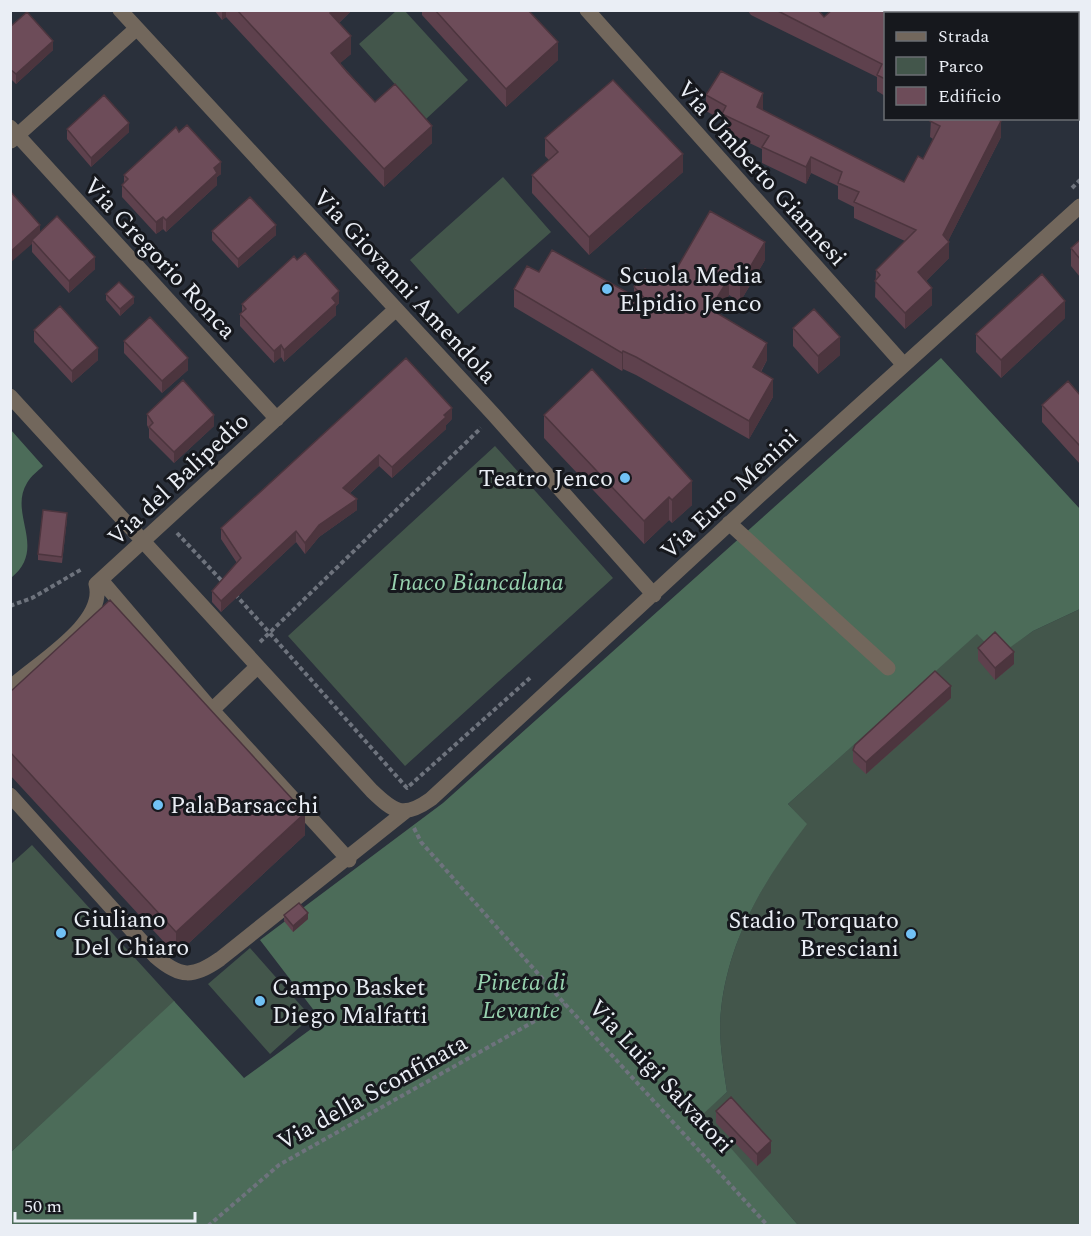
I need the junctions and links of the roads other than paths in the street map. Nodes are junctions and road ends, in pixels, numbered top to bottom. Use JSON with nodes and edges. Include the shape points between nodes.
{"nodes":[{"id":1,"x":120,"y":10,"type":"edge"},
{"id":2,"x":587,"y":10,"type":"edge"},
{"id":3,"x":136,"y":29,"type":"junction"},
{"id":4,"x":13,"y":134,"type":"edge"},
{"id":5,"x":1080,"y":206,"type":"edge"},
{"id":6,"x":395,"y":309,"type":"junction"},
{"id":7,"x":904,"y":365,"type":"junction"},
{"id":8,"x":10,"y":396,"type":"edge"},
{"id":9,"x":277,"y":419,"type":"junction"},
{"id":10,"x":729,"y":524,"type":"junction"},
{"id":11,"x":145,"y":541,"type":"junction"},
{"id":12,"x":101,"y":580,"type":"junction"},
{"id":13,"x":654,"y":595,"type":"junction"},
{"id":14,"x":257,"y":667,"type":"junction"},
{"id":15,"x":888,"y":668,"type":"dead end"},
{"id":16,"x":10,"y":688,"type":"edge"},
{"id":17,"x":212,"y":710,"type":"junction"},
{"id":18,"x":10,"y":795,"type":"edge"},
{"id":19,"x":406,"y":811,"type":"junction"},
{"id":20,"x":349,"y":860,"type":"junction"}],
"edges":[{"from":1,"to":3,"type":"street","name":"Via Giovanni Amendola"},
{"from":2,"to":7,"type":"street","name":"Via Umberto Giannesi"},
{"from":3,"to":4,"type":"street"},
{"from":3,"to":6,"type":"street","name":"Via Giovanni Amendola"},
{"from":4,"to":9,"type":"street","name":"Via Gregorio Ronca"},
{"from":5,"to":7,"type":"street","name":"Via Euro Menini"},
{"from":6,"to":9,"type":"street","name":"Via del Balipedio"},
{"from":6,"to":13,"type":"street","name":"Via Giovanni Amendola"},
{"from":7,"to":10,"type":"street","name":"Via Euro Menini"},
{"from":8,"to":11,"type":"street"},
{"from":9,"to":11,"type":"street","name":"Via del Balipedio"},
{"from":10,"to":13,"type":"street","name":"Via Euro Menini"},
{"from":10,"to":15,"type":"street"},
{"from":11,"to":12,"type":"street","name":"Via del Balipedio"},
{"from":11,"to":14,"type":"street"},
{"from":12,"to":16,"type":"street","name":"Via del Balipedio","via":[[96,584],[98,600],[86,624]]},
{"from":12,"to":17,"type":"street"},
{"from":13,"to":19,"type":"street","name":"Via Euro Menini","via":[[430,800]]},
{"from":14,"to":17,"type":"street"},
{"from":14,"to":19,"type":"street","via":[[372,791],[394,810]]},
{"from":17,"to":20,"type":"street"},
{"from":18,"to":20,"type":"street","name":"Via Euro Menini","via":[[155,956],[176,971],[198,973],[220,959]]},
{"from":19,"to":20,"type":"street","name":"Via Euro Menini"}]}
